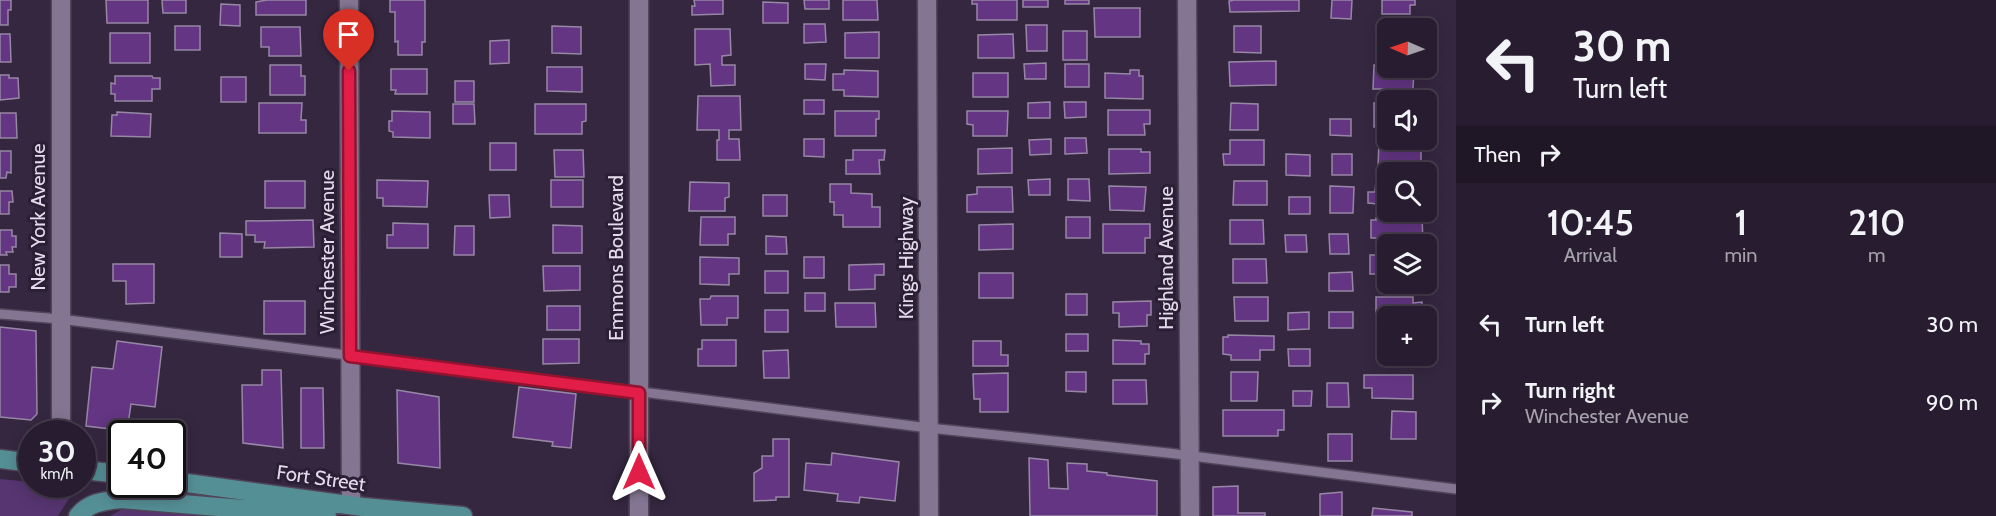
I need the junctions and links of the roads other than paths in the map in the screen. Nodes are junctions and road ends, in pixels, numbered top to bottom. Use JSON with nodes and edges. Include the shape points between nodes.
{"nodes":[{"id":1,"x":61,"y":0,"type":"edge"},
{"id":2,"x":349,"y":0,"type":"edge"},
{"id":3,"x":639,"y":0,"type":"edge"},
{"id":4,"x":927,"y":0,"type":"edge"},
{"id":5,"x":1187,"y":0,"type":"edge"},
{"id":6,"x":0,"y":314,"type":"edge"},
{"id":7,"x":60,"y":319,"type":"junction"},
{"id":8,"x":350,"y":356,"type":"junction"},
{"id":9,"x":639,"y":393,"type":"junction"},
{"id":10,"x":61,"y":420,"type":"edge"},
{"id":11,"x":929,"y":428,"type":"junction"},
{"id":12,"x":1190,"y":456,"type":"junction"},
{"id":13,"x":0,"y":459,"type":"edge"},
{"id":14,"x":18,"y":461,"type":"edge"},
{"id":15,"x":186,"y":483,"type":"edge"},
{"id":16,"x":1456,"y":489,"type":"edge"},
{"id":17,"x":357,"y":505,"type":"junction"},
{"id":18,"x":78,"y":516,"type":"edge"},
{"id":19,"x":327,"y":516,"type":"edge"},
{"id":20,"x":334,"y":516,"type":"edge"},
{"id":21,"x":463,"y":516,"type":"edge"},
{"id":22,"x":639,"y":516,"type":"edge"},
{"id":23,"x":929,"y":516,"type":"edge"},
{"id":24,"x":1190,"y":516,"type":"edge"}],
"edges":[{"from":1,"to":7,"type":"street","name":"New York Avenue"},
{"from":2,"to":8,"type":"street","name":"Winchester Avenue"},
{"from":3,"to":9,"type":"street","name":"Emmons Boulevard"},
{"from":4,"to":11,"type":"street","name":"Kings Highway"},
{"from":5,"to":12,"type":"street","name":"Highland Avenue"},
{"from":6,"to":7,"type":"lane"},
{"from":7,"to":8,"type":"lane"},
{"from":7,"to":10,"type":"street","name":"New York Avenue"},
{"from":8,"to":9,"type":"lane"},
{"from":8,"to":17,"type":"street","name":"Winchester Avenue"},
{"from":9,"to":11,"type":"lane"},
{"from":9,"to":22,"type":"street","name":"Emmons Boulevard"},
{"from":11,"to":12,"type":"lane"},
{"from":11,"to":23,"type":"street","name":"Kings Highway"},
{"from":12,"to":16,"type":"lane"},
{"from":12,"to":24,"type":"street","name":"Highland Avenue"},
{"from":13,"to":14,"type":"main road"},
{"from":15,"to":17,"type":"main road","name":"Fort Street"},
{"from":17,"to":20,"type":"main road"},
{"from":17,"to":21,"type":"main road","name":"Fort Street"},
{"from":18,"to":19,"type":"main road","via":[[97,501],[121,499]]}]}
